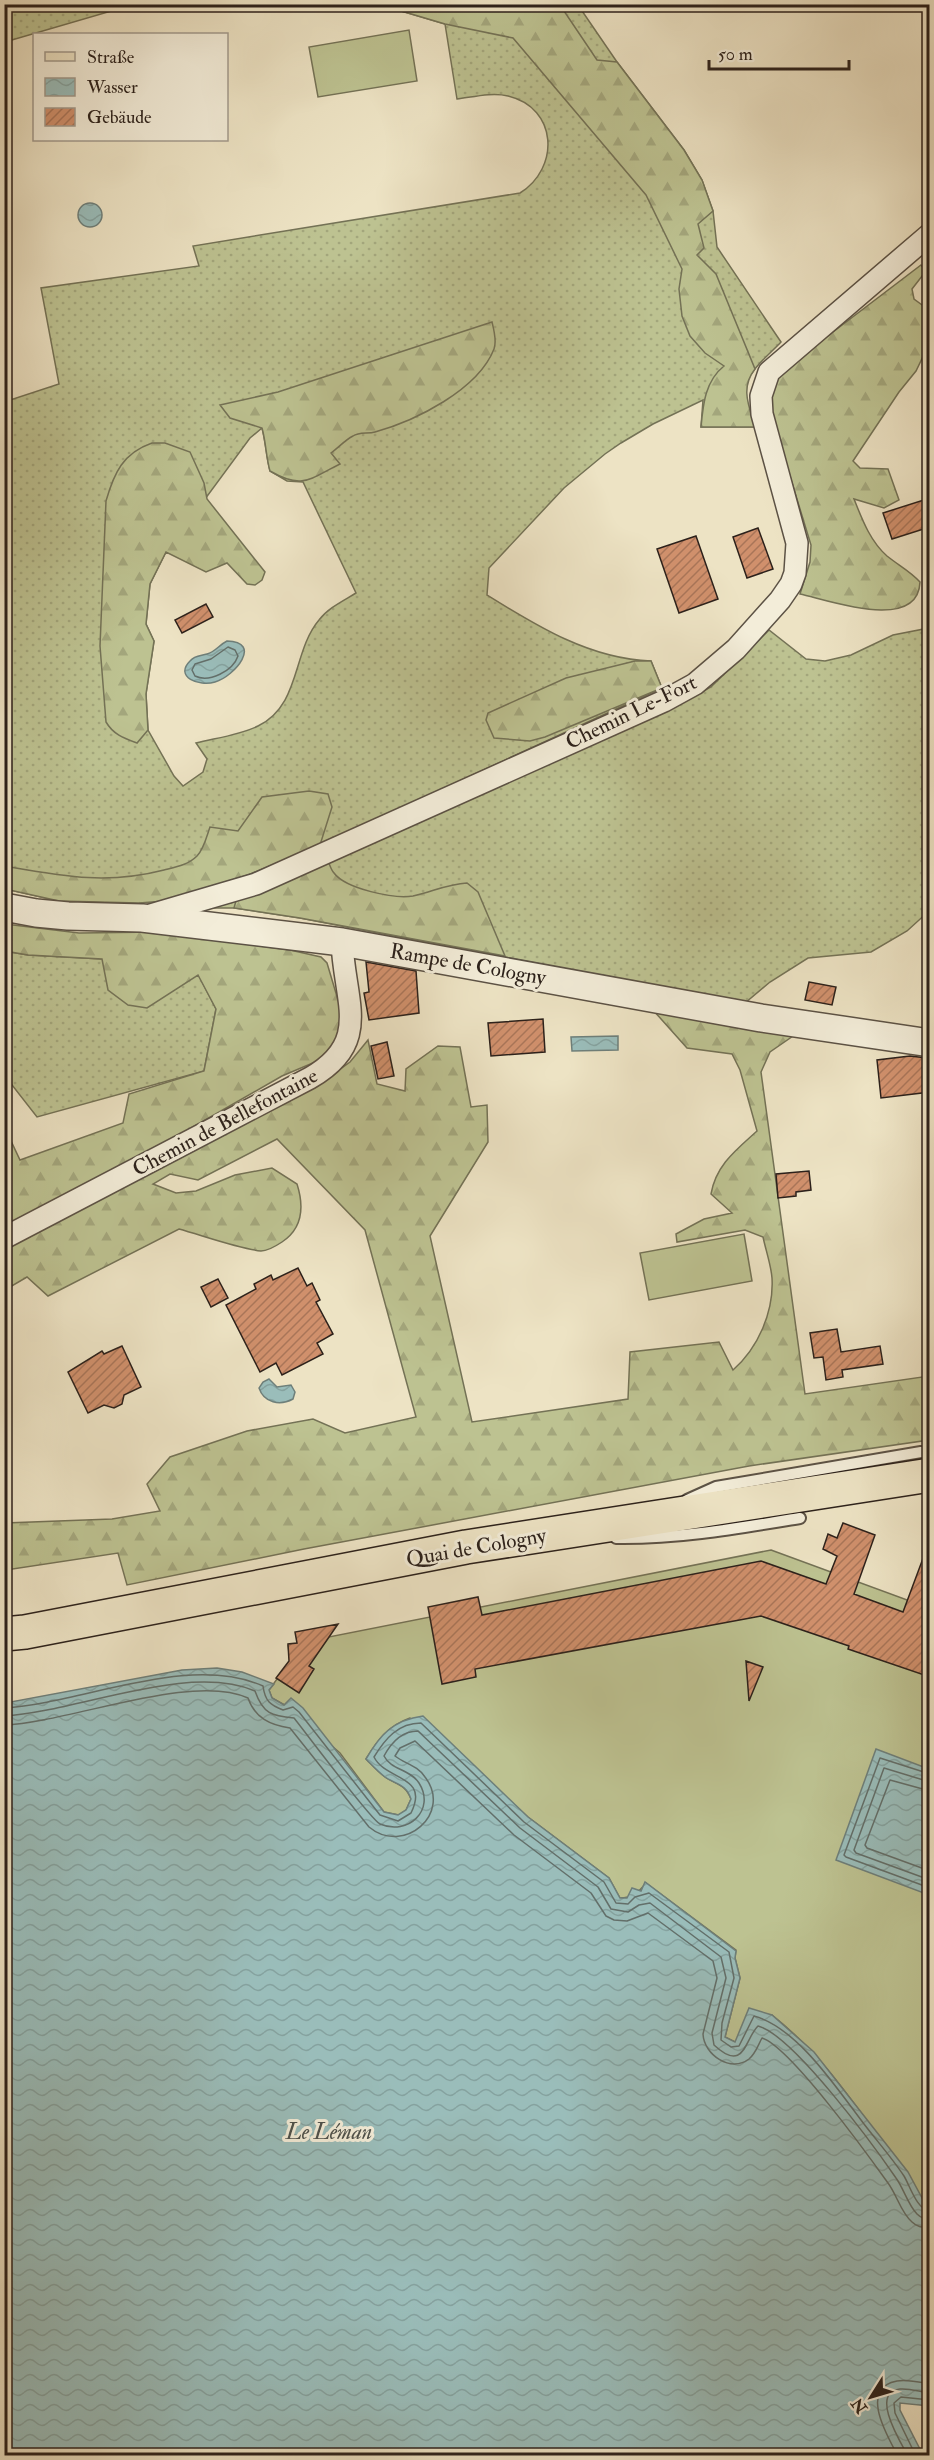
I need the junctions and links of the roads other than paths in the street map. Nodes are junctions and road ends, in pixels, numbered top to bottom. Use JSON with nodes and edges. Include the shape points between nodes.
{"nodes":[{"id":1,"x":930,"y":234,"type":"edge"},
{"id":2,"x":4,"y":907,"type":"edge"},
{"id":3,"x":142,"y":918,"type":"junction"},
{"id":4,"x":342,"y":942,"type":"junction"},
{"id":5,"x":930,"y":1043,"type":"edge"},
{"id":6,"x":4,"y":1238,"type":"edge"},
{"id":7,"x":925,"y":1464,"type":"edge"},
{"id":8,"x":800,"y":1518,"type":"dead end"},
{"id":9,"x":526,"y":1538,"type":"junction"},
{"id":10,"x":11,"y":1635,"type":"edge"}],
"edges":[{"from":1,"to":3,"type":"street","name":"Chemin Le-Fort","via":[[769,372],[761,396],[762,414],[792,519],[797,564],[791,584],[780,600],[713,669],[664,701],[256,884]]},
{"from":2,"to":3,"type":"street","name":"Rampe de Cologny","via":[[68,916]]},
{"from":3,"to":4,"type":"street","name":"Rampe de Cologny"},
{"from":4,"to":5,"type":"street","name":"Rampe de Cologny","via":[[761,1018]]},
{"from":4,"to":6,"type":"street","name":"Chemin de Bellefontaine","via":[[350,1035],[331,1064]]},
{"from":7,"to":9,"type":"main road","name":"Quai de Cologny"},
{"from":8,"to":9,"type":"lane","via":[[648,1539]]},
{"from":9,"to":10,"type":"main road","name":"Quai de Cologny"}]}
